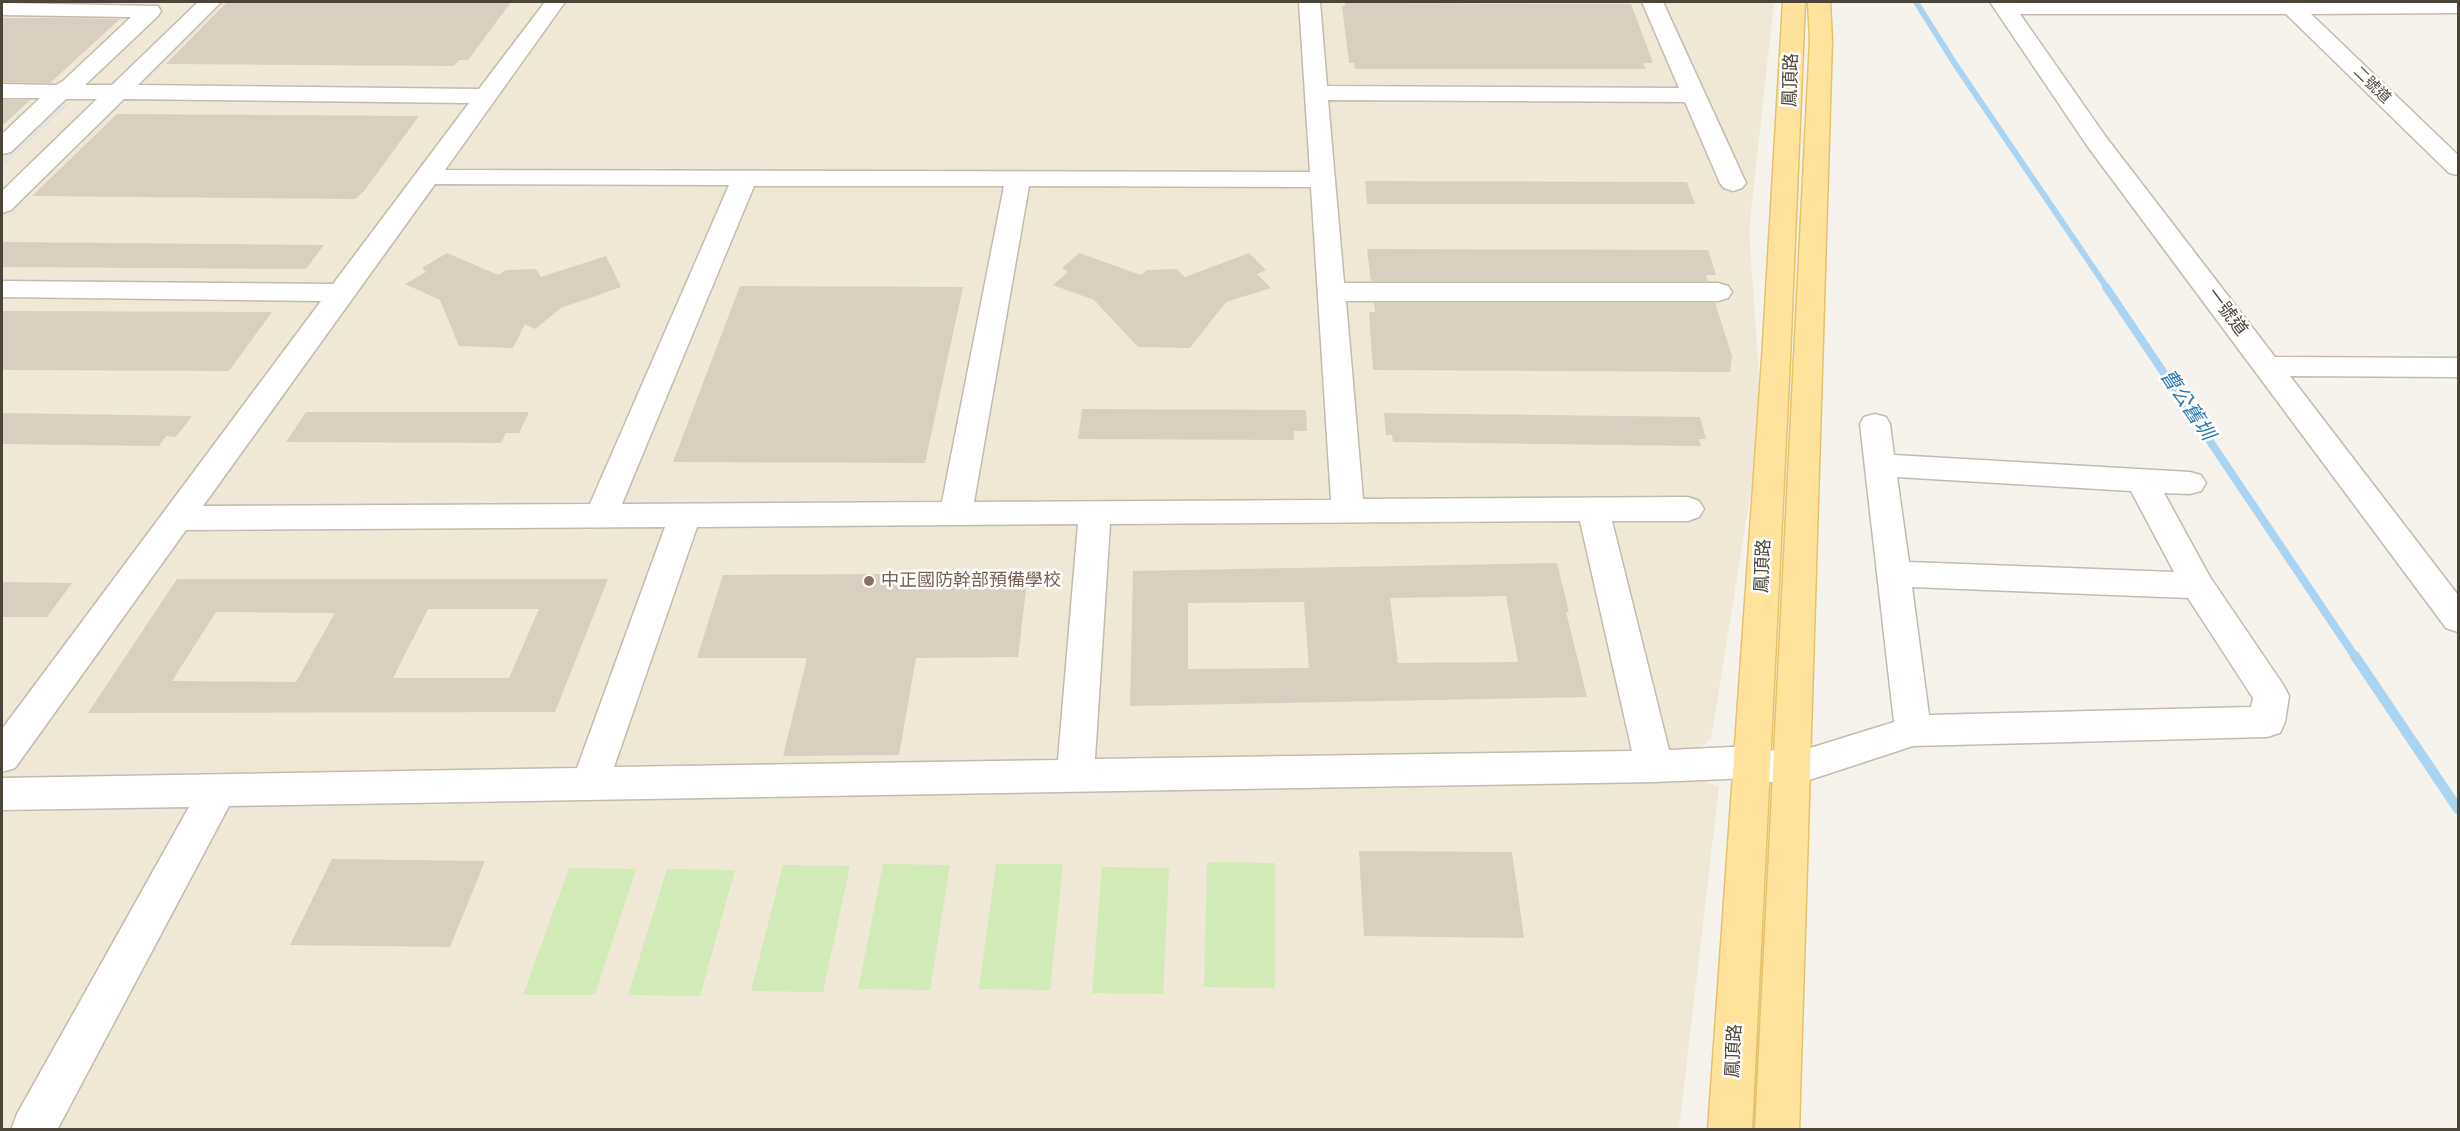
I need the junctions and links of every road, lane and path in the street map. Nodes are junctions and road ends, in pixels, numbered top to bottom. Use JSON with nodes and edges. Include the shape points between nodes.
{"nodes":[{"id":1,"x":210,"y":2,"type":"edge"},
{"id":2,"x":555,"y":2,"type":"edge"},
{"id":3,"x":1309,"y":2,"type":"edge"},
{"id":4,"x":1653,"y":2,"type":"edge"},
{"id":5,"x":1794,"y":2,"type":"edge"},
{"id":6,"x":1819,"y":2,"type":"edge"},
{"id":7,"x":2289,"y":4,"type":"edge"},
{"id":8,"x":2004,"y":5,"type":"edge"},
{"id":9,"x":2458,"y":7,"type":"edge"},
{"id":10,"x":2,"y":9,"type":"edge"},
{"id":11,"x":2,"y":91,"type":"edge"},
{"id":12,"x":62,"y":91,"type":"junction"},
{"id":13,"x":118,"y":91,"type":"junction"},
{"id":14,"x":1316,"y":93,"type":"junction"},
{"id":15,"x":1694,"y":95,"type":"junction"},
{"id":16,"x":486,"y":96,"type":"junction"},
{"id":17,"x":2,"y":124,"type":"edge"},
{"id":18,"x":25,"y":124,"type":"junction"},
{"id":19,"x":2,"y":147,"type":"edge"},
{"id":20,"x":2458,"y":168,"type":"edge"},
{"id":21,"x":427,"y":177,"type":"junction"},
{"id":22,"x":745,"y":178,"type":"junction"},
{"id":23,"x":1018,"y":179,"type":"junction"},
{"id":24,"x":1323,"y":180,"type":"junction"},
{"id":25,"x":1733,"y":183,"type":"dead end"},
{"id":26,"x":2,"y":205,"type":"edge"},
{"id":27,"x":2,"y":289,"type":"edge"},
{"id":28,"x":1331,"y":292,"type":"junction"},
{"id":29,"x":1718,"y":292,"type":"dead end"},
{"id":30,"x":341,"y":293,"type":"junction"},
{"id":31,"x":2268,"y":366,"type":"junction"},
{"id":32,"x":2458,"y":367,"type":"edge"},
{"id":33,"x":1875,"y":424,"type":"dead end"},
{"id":34,"x":1880,"y":465,"type":"junction"},
{"id":35,"x":2141,"y":480,"type":"junction"},
{"id":36,"x":2190,"y":483,"type":"dead end"},
{"id":37,"x":1688,"y":509,"type":"dead end"},
{"id":38,"x":1593,"y":510,"type":"junction"},
{"id":39,"x":1348,"y":512,"type":"junction"},
{"id":40,"x":956,"y":514,"type":"junction"},
{"id":41,"x":1095,"y":514,"type":"junction"},
{"id":42,"x":684,"y":515,"type":"junction"},
{"id":43,"x":601,"y":516,"type":"junction"},
{"id":44,"x":177,"y":518,"type":"junction"},
{"id":45,"x":1893,"y":574,"type":"junction"},
{"id":46,"x":2198,"y":586,"type":"junction"},
{"id":47,"x":2458,"y":620,"type":"edge"},
{"id":48,"x":1913,"y":731,"type":"junction"},
{"id":49,"x":2,"y":757,"type":"edge"},
{"id":50,"x":1751,"y":762,"type":"junction"},
{"id":51,"x":1654,"y":766,"type":"junction"},
{"id":52,"x":1791,"y":770,"type":"junction"},
{"id":53,"x":1075,"y":776,"type":"junction"},
{"id":54,"x":590,"y":784,"type":"junction"},
{"id":55,"x":218,"y":790,"type":"junction"},
{"id":56,"x":2,"y":794,"type":"edge"},
{"id":57,"x":33,"y":1130,"type":"edge"},
{"id":58,"x":1730,"y":1130,"type":"edge"},
{"id":59,"x":1777,"y":1130,"type":"edge"}],
"edges":[{"from":1,"to":13,"type":"street"},
{"from":2,"to":16,"type":"street"},
{"from":3,"to":14,"type":"street"},
{"from":4,"to":15,"type":"street"},
{"from":5,"to":50,"type":"main road","name":"鳳頂路"},
{"from":6,"to":52,"type":"main road","name":"鳳頂路","via":[[1821,40]]},
{"from":7,"to":8,"type":"street"},
{"from":7,"to":9,"type":"street"},
{"from":7,"to":20,"type":"street","name":"二號道"},
{"from":8,"to":31,"type":"street","name":"一號道","via":[[2097,142]]},
{"from":10,"to":12,"type":"street","via":[[150,10]]},
{"from":11,"to":12,"type":"street"},
{"from":12,"to":13,"type":"street"},
{"from":12,"to":18,"type":"street"},
{"from":13,"to":16,"type":"street"},
{"from":13,"to":26,"type":"street"},
{"from":14,"to":15,"type":"street"},
{"from":14,"to":24,"type":"street"},
{"from":15,"to":25,"type":"street"},
{"from":16,"to":21,"type":"street"},
{"from":17,"to":18,"type":"street"},
{"from":18,"to":19,"type":"street"},
{"from":21,"to":22,"type":"street"},
{"from":21,"to":30,"type":"street"},
{"from":22,"to":23,"type":"street"},
{"from":22,"to":43,"type":"street"},
{"from":23,"to":24,"type":"street"},
{"from":23,"to":40,"type":"street"},
{"from":24,"to":28,"type":"street"},
{"from":27,"to":30,"type":"street"},
{"from":28,"to":29,"type":"street"},
{"from":28,"to":39,"type":"street"},
{"from":30,"to":44,"type":"street"},
{"from":31,"to":32,"type":"street"},
{"from":31,"to":47,"type":"street","name":"一號道"},
{"from":33,"to":34,"type":"street"},
{"from":34,"to":35,"type":"street"},
{"from":34,"to":45,"type":"street"},
{"from":35,"to":36,"type":"street"},
{"from":35,"to":46,"type":"street"},
{"from":37,"to":38,"type":"street"},
{"from":38,"to":39,"type":"street"},
{"from":38,"to":51,"type":"street"},
{"from":39,"to":41,"type":"street"},
{"from":40,"to":41,"type":"street"},
{"from":40,"to":42,"type":"street"},
{"from":41,"to":53,"type":"street"},
{"from":42,"to":43,"type":"street"},
{"from":42,"to":54,"type":"street"},
{"from":43,"to":44,"type":"street"},
{"from":44,"to":49,"type":"street"},
{"from":45,"to":46,"type":"street"},
{"from":45,"to":48,"type":"street"},
{"from":46,"to":48,"type":"street","via":[[2271,696],[2267,722]]},
{"from":48,"to":52,"type":"street"},
{"from":50,"to":51,"type":"street"},
{"from":50,"to":52,"type":"street"},
{"from":50,"to":58,"type":"main road","name":"鳳頂路"},
{"from":51,"to":53,"type":"street"},
{"from":52,"to":59,"type":"main road","name":"鳳頂路"},
{"from":53,"to":54,"type":"street"},
{"from":54,"to":55,"type":"street"},
{"from":55,"to":56,"type":"street"},
{"from":55,"to":57,"type":"street"}]}
